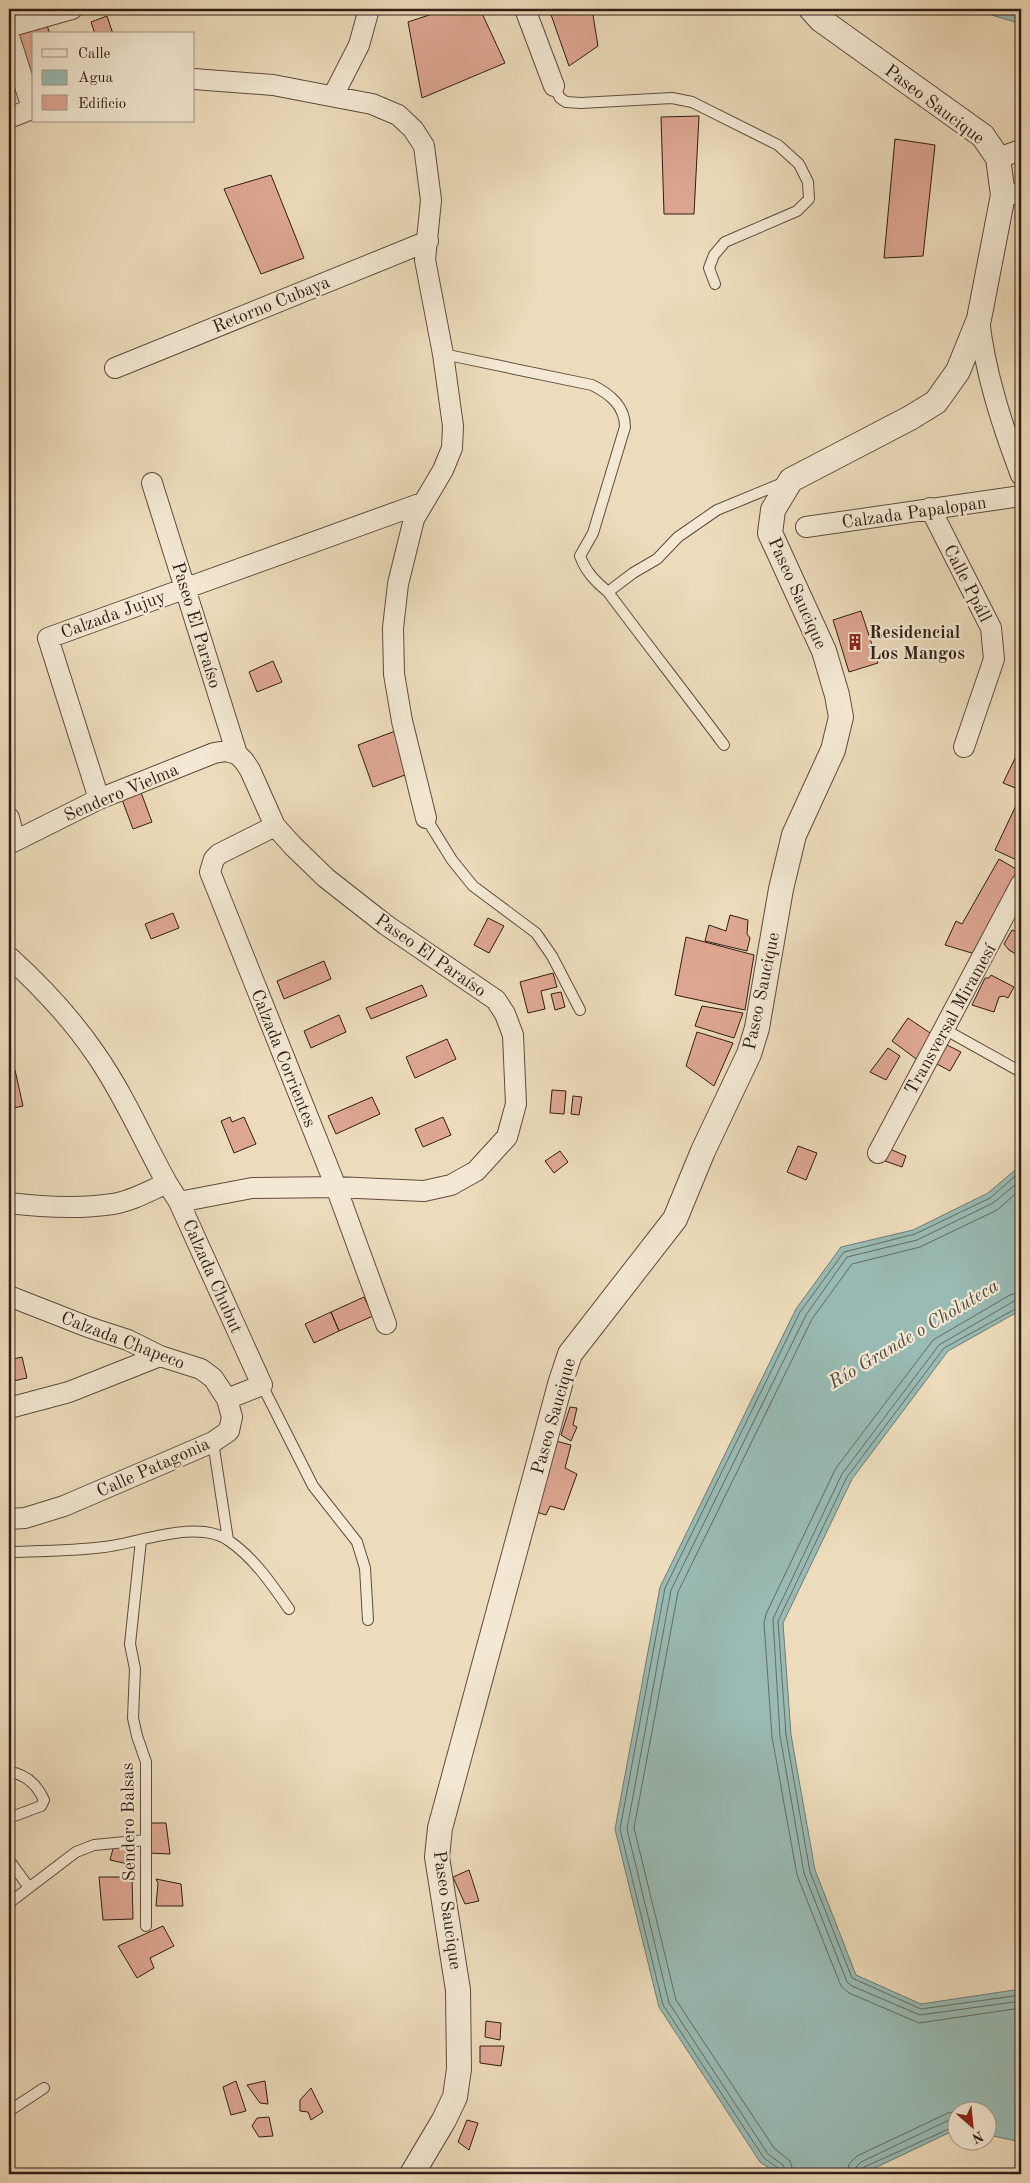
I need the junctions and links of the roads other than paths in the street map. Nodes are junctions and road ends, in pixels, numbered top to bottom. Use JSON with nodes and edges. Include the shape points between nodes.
{"nodes":[{"id":1,"x":72,"y":9,"type":"edge"},
{"id":2,"x":369,"y":9,"type":"edge"},
{"id":3,"x":524,"y":9,"type":"edge"},
{"id":4,"x":811,"y":9,"type":"edge"},
{"id":5,"x":9,"y":27,"type":"edge"},
{"id":6,"x":9,"y":36,"type":"edge"},
{"id":7,"x":195,"y":79,"type":"edge"},
{"id":8,"x":554,"y":86,"type":"joint"},
{"id":9,"x":333,"y":96,"type":"junction"},
{"id":10,"x":32,"y":105,"type":"edge"},
{"id":11,"x":32,"y":108,"type":"edge"},
{"id":12,"x":9,"y":118,"type":"edge"},
{"id":13,"x":1021,"y":150,"type":"edge"},
{"id":14,"x":998,"y":158,"type":"junction"},
{"id":15,"x":1012,"y":194,"type":"edge"},
{"id":16,"x":428,"y":241,"type":"junction"},
{"id":17,"x":715,"y":284,"type":"dead end"},
{"id":18,"x":979,"y":319,"type":"junction"},
{"id":19,"x":443,"y":354,"type":"junction"},
{"id":20,"x":115,"y":368,"type":"dead end"},
{"id":21,"x":1021,"y":475,"type":"edge"},
{"id":22,"x":791,"y":480,"type":"junction"},
{"id":23,"x":152,"y":482,"type":"dead end"},
{"id":24,"x":1021,"y":496,"type":"edge"},
{"id":25,"x":422,"y":503,"type":"junction"},
{"id":26,"x":930,"y":508,"type":"junction"},
{"id":27,"x":806,"y":527,"type":"dead end"},
{"id":28,"x":185,"y":588,"type":"junction"},
{"id":29,"x":608,"y":592,"type":"junction"},
{"id":30,"x":724,"y":745,"type":"dead end"},
{"id":31,"x":964,"y":747,"type":"dead end"},
{"id":32,"x":237,"y":754,"type":"junction"},
{"id":33,"x":99,"y":799,"type":"junction"},
{"id":34,"x":9,"y":818,"type":"edge"},
{"id":35,"x":426,"y":818,"type":"joint"},
{"id":36,"x":275,"y":826,"type":"junction"},
{"id":37,"x":12,"y":843,"type":"edge"},
{"id":38,"x":1021,"y":884,"type":"edge"},
{"id":39,"x":9,"y":957,"type":"edge"},
{"id":40,"x":580,"y":1010,"type":"dead end"},
{"id":41,"x":944,"y":1029,"type":"junction"},
{"id":42,"x":1021,"y":1072,"type":"edge"},
{"id":43,"x":878,"y":1153,"type":"dead end"},
{"id":44,"x":167,"y":1183,"type":"junction"},
{"id":45,"x":336,"y":1187,"type":"junction"},
{"id":46,"x":179,"y":1202,"type":"junction"},
{"id":47,"x":9,"y":1203,"type":"edge"},
{"id":48,"x":9,"y":1296,"type":"edge"},
{"id":49,"x":386,"y":1324,"type":"dead end"},
{"id":50,"x":160,"y":1356,"type":"junction"},
{"id":51,"x":262,"y":1385,"type":"junction"},
{"id":52,"x":227,"y":1399,"type":"junction"},
{"id":53,"x":9,"y":1408,"type":"edge"},
{"id":54,"x":213,"y":1442,"type":"junction"},
{"id":55,"x":14,"y":1521,"type":"edge"},
{"id":56,"x":141,"y":1540,"type":"junction"},
{"id":57,"x":228,"y":1540,"type":"junction"},
{"id":58,"x":9,"y":1552,"type":"edge"},
{"id":59,"x":289,"y":1609,"type":"dead end"},
{"id":60,"x":368,"y":1620,"type":"dead end"},
{"id":61,"x":9,"y":1772,"type":"edge"},
{"id":62,"x":9,"y":1818,"type":"edge"},
{"id":63,"x":146,"y":1840,"type":"junction"},
{"id":64,"x":9,"y":1860,"type":"edge"},
{"id":65,"x":28,"y":1886,"type":"junction"},
{"id":66,"x":9,"y":1903,"type":"edge"},
{"id":67,"x":146,"y":1926,"type":"dead end"},
{"id":68,"x":44,"y":2088,"type":"dead end"},
{"id":69,"x":9,"y":2111,"type":"edge"},
{"id":70,"x":412,"y":2174,"type":"edge"}],
"edges":[{"from":1,"to":5,"type":"street"},
{"from":2,"to":9,"type":"street","via":[[359,45]]},
{"from":3,"to":8,"type":"street"},
{"from":4,"to":14,"type":"street","name":"Paseo Saucique","via":[[821,20],[983,136]]},
{"from":6,"to":10,"type":"street"},
{"from":7,"to":9,"type":"street","via":[[273,85]]},
{"from":8,"to":17,"type":"lane","via":[[566,102],[672,98],[692,102],[778,145],[799,164],[808,182],[809,200],[784,218],[725,242],[714,255],[709,268]]},
{"from":9,"to":16,"type":"street","via":[[372,104],[398,115],[413,129],[424,146],[431,200]]},
{"from":11,"to":12,"type":"street"},
{"from":13,"to":14,"type":"street"},
{"from":14,"to":15,"type":"street","name":"Paseo Saucique"},
{"from":15,"to":18,"type":"street","name":"Paseo Saucique"},
{"from":16,"to":19,"type":"street","via":[[425,260]]},
{"from":16,"to":20,"type":"street","name":"Retorno Cubaya"},
{"from":18,"to":21,"type":"street","via":[[982,348],[992,386]]},
{"from":18,"to":22,"type":"street","name":"Paseo Saucique","via":[[958,371],[936,402]]},
{"from":19,"to":25,"type":"street","via":[[453,426],[452,448],[443,470]]},
{"from":19,"to":29,"type":"lane","via":[[592,385],[605,392],[620,408],[625,417],[625,427],[593,533],[580,556],[593,579]]},
{"from":22,"to":29,"type":"lane","via":[[716,510],[678,537],[657,560]]},
{"from":22,"to":70,"type":"street","name":"Paseo Saucique","via":[[773,510],[770,533],[824,651],[841,717],[834,750],[794,835],[781,889],[757,1028],[749,1054],[675,1219],[570,1354],[561,1381],[440,1828],[437,1857],[458,1990],[459,2069],[455,2097]]},
{"from":23,"to":28,"type":"street","name":"Paseo El Paraíso"},
{"from":24,"to":26,"type":"street","name":"Calzada Papalopan"},
{"from":25,"to":28,"type":"street","name":"Calzada Jujuy"},
{"from":25,"to":35,"type":"street","via":[[414,519],[398,584],[393,628],[402,721]]},
{"from":26,"to":27,"type":"street","name":"Calzada Papalopan"},
{"from":26,"to":31,"type":"street","name":"Calle Ppáll","via":[[991,628],[994,659]]},
{"from":28,"to":32,"type":"street","name":"Paseo El Paraíso"},
{"from":28,"to":33,"type":"street","name":"Calzada Jujuy","via":[[48,638]]},
{"from":29,"to":30,"type":"lane"},
{"from":32,"to":33,"type":"street","name":"Sendero Vielma","via":[[226,751],[214,753]]},
{"from":32,"to":36,"type":"street","name":"Paseo El Paraíso","via":[[250,770]]},
{"from":33,"to":37,"type":"street","name":"Sendero Vielma"},
{"from":34,"to":37,"type":"street"},
{"from":35,"to":40,"type":"lane","via":[[473,886],[536,933]]},
{"from":36,"to":45,"type":"street","name":"Calzada Corrientes","via":[[219,854],[210,872]]},
{"from":36,"to":45,"type":"street","name":"Paseo El Paraíso","via":[[326,878],[386,925],[496,1000],[512,1035],[516,1104],[507,1137],[476,1171],[451,1185],[424,1191]]},
{"from":38,"to":41,"type":"street","name":"Transversal Miramesí"},
{"from":39,"to":44,"type":"street","name":"Calzada Chubut","via":[[61,1008],[98,1057]]},
{"from":41,"to":42,"type":"lane"},
{"from":41,"to":43,"type":"street","name":"Transversal Miramesí"},
{"from":44,"to":46,"type":"street","name":"Calzada Chubut"},
{"from":44,"to":47,"type":"street","via":[[114,1204]]},
{"from":45,"to":46,"type":"street","name":"Paseo El Paraíso","via":[[252,1188]]},
{"from":45,"to":49,"type":"street","name":"Calzada Corrientes"},
{"from":46,"to":51,"type":"street","name":"Calzada Chubut"},
{"from":48,"to":50,"type":"street","name":"Calzada Chapeco","via":[[128,1340]]},
{"from":50,"to":52,"type":"street","name":"Calzada Chapeco","via":[[201,1370],[213,1378]]},
{"from":50,"to":53,"type":"street","via":[[69,1392]]},
{"from":51,"to":52,"type":"street"},
{"from":51,"to":60,"type":"lane","name":"Calzada Chubut","via":[[313,1486],[357,1542],[365,1568]]},
{"from":52,"to":54,"type":"street","name":"Calle Patagonia","via":[[232,1417],[229,1431]]},
{"from":54,"to":55,"type":"street","name":"Calle Patagonia","via":[[64,1506]]},
{"from":54,"to":57,"type":"lane"},
{"from":56,"to":57,"type":"lane","via":[[193,1530]]},
{"from":56,"to":58,"type":"lane","via":[[104,1547]]},
{"from":56,"to":63,"type":"lane","name":"Sendero Balsas","via":[[130,1644],[135,1669],[133,1718],[146,1762]]},
{"from":57,"to":59,"type":"lane","via":[[266,1575]]},
{"from":61,"to":62,"type":"lane","via":[[30,1779],[44,1800],[41,1806]]},
{"from":63,"to":65,"type":"lane","via":[[94,1844],[76,1852]]},
{"from":63,"to":67,"type":"lane","name":"Sendero Balsas"},
{"from":64,"to":65,"type":"lane"},
{"from":65,"to":66,"type":"lane"},
{"from":68,"to":69,"type":"lane"}]}
